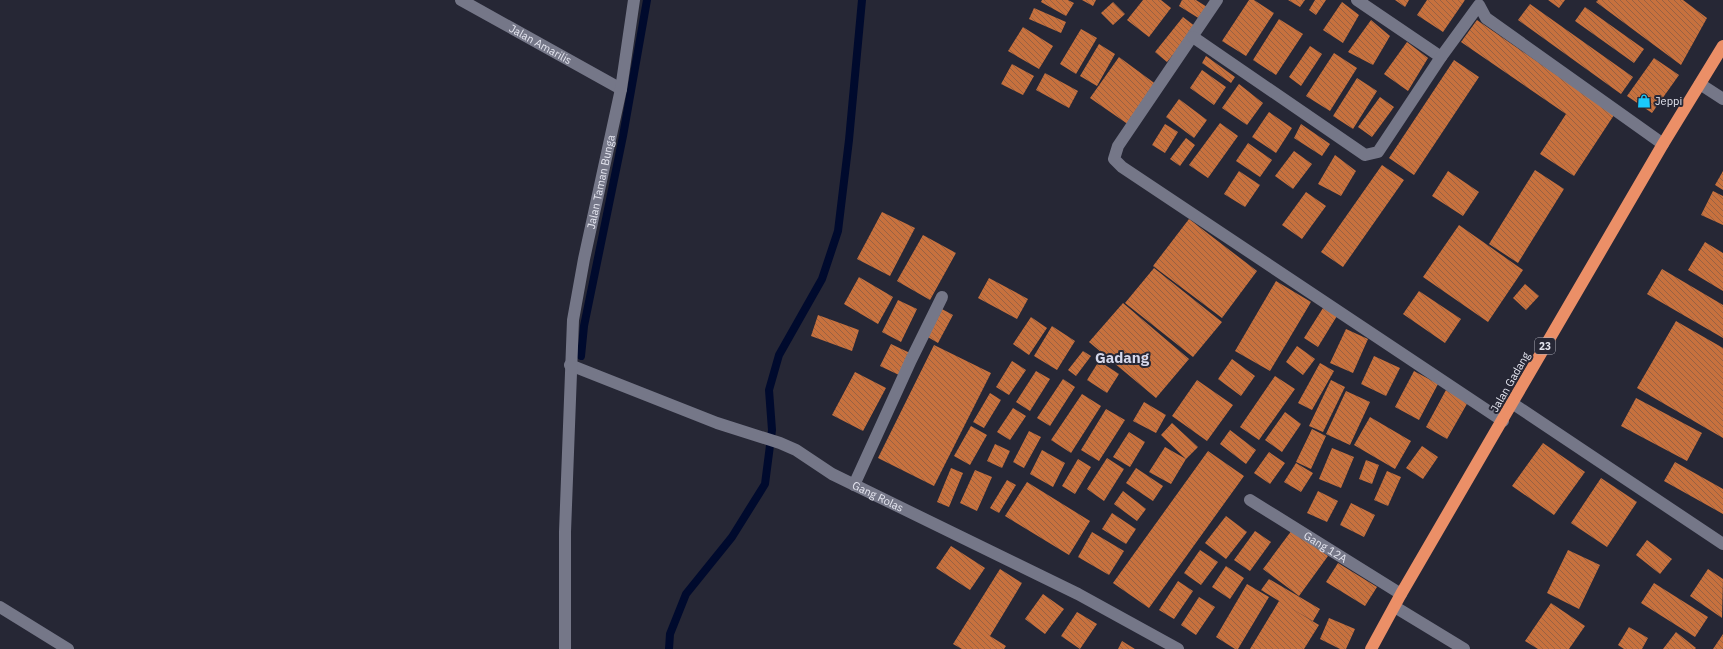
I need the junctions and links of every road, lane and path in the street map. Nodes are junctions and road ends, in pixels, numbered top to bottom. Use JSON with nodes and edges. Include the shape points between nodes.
{"nodes":[{"id":1,"x":461,"y":0,"type":"edge"},
{"id":2,"x":634,"y":0,"type":"edge"},
{"id":3,"x":1217,"y":0,"type":"edge"},
{"id":4,"x":1357,"y":0,"type":"edge"},
{"id":5,"x":1478,"y":2,"type":"edge"},
{"id":6,"x":1192,"y":37,"type":"junction"},
{"id":7,"x":1723,"y":46,"type":"edge"},
{"id":8,"x":1441,"y":57,"type":"junction"},
{"id":9,"x":1700,"y":84,"type":"junction"},
{"id":10,"x":621,"y":89,"type":"junction"},
{"id":11,"x":1723,"y":99,"type":"edge"},
{"id":12,"x":1663,"y":144,"type":"junction"},
{"id":13,"x":942,"y":296,"type":"dead end"},
{"id":14,"x":570,"y":365,"type":"junction"},
{"id":15,"x":1512,"y":403,"type":"junction"},
{"id":16,"x":1503,"y":421,"type":"junction"},
{"id":17,"x":854,"y":485,"type":"junction"},
{"id":18,"x":1250,"y":500,"type":"dead end"},
{"id":19,"x":1723,"y":544,"type":"edge"},
{"id":20,"x":1401,"y":594,"type":"junction"},
{"id":21,"x":1395,"y":606,"type":"junction"},
{"id":22,"x":0,"y":607,"type":"edge"},
{"id":23,"x":68,"y":649,"type":"edge"},
{"id":24,"x":565,"y":649,"type":"edge"},
{"id":25,"x":1178,"y":649,"type":"edge"},
{"id":26,"x":1371,"y":649,"type":"edge"},
{"id":27,"x":1464,"y":649,"type":"edge"}],
"edges":[{"from":1,"to":10,"type":"street","name":"Jalan Amarilis"},
{"from":2,"to":10,"type":"street","name":"Jalan Taman Bunga"},
{"from":3,"to":6,"type":"street"},
{"from":4,"to":8,"type":"street"},
{"from":5,"to":8,"type":"street"},
{"from":5,"to":12,"type":"street","via":[[1486,18]]},
{"from":6,"to":8,"type":"street","via":[[1365,156],[1378,152]]},
{"from":6,"to":16,"type":"street","via":[[1118,146],[1114,158],[1122,167]]},
{"from":7,"to":9,"type":"highway","name":"Jalan Gadang","number":"23"},
{"from":9,"to":11,"type":"street"},
{"from":9,"to":12,"type":"highway","name":"Jalan Gadang","number":"23"},
{"from":10,"to":14,"type":"street","name":"Jalan Taman Bunga","via":[[575,307]]},
{"from":12,"to":15,"type":"highway","name":"Jalan Gadang","number":"23"},
{"from":13,"to":17,"type":"street"},
{"from":14,"to":17,"type":"street","name":"Gang Rolas","via":[[717,423],[780,443]]},
{"from":14,"to":24,"type":"street","name":"Jalan Taman Bunga","via":[[565,532]]},
{"from":15,"to":16,"type":"highway","name":"Jalan Gadang","number":"23"},
{"from":15,"to":19,"type":"street"},
{"from":16,"to":20,"type":"highway","name":"Jalan Gadang","number":"23"},
{"from":17,"to":25,"type":"street","name":"Gang Rolas","via":[[1078,594]]},
{"from":18,"to":20,"type":"street","name":"Gang 12A"},
{"from":20,"to":21,"type":"highway","name":"Jalan Gadang","number":"23"},
{"from":21,"to":26,"type":"highway","name":"Jalan Gadang","number":"23"},
{"from":21,"to":27,"type":"street"},
{"from":22,"to":23,"type":"street"}]}
